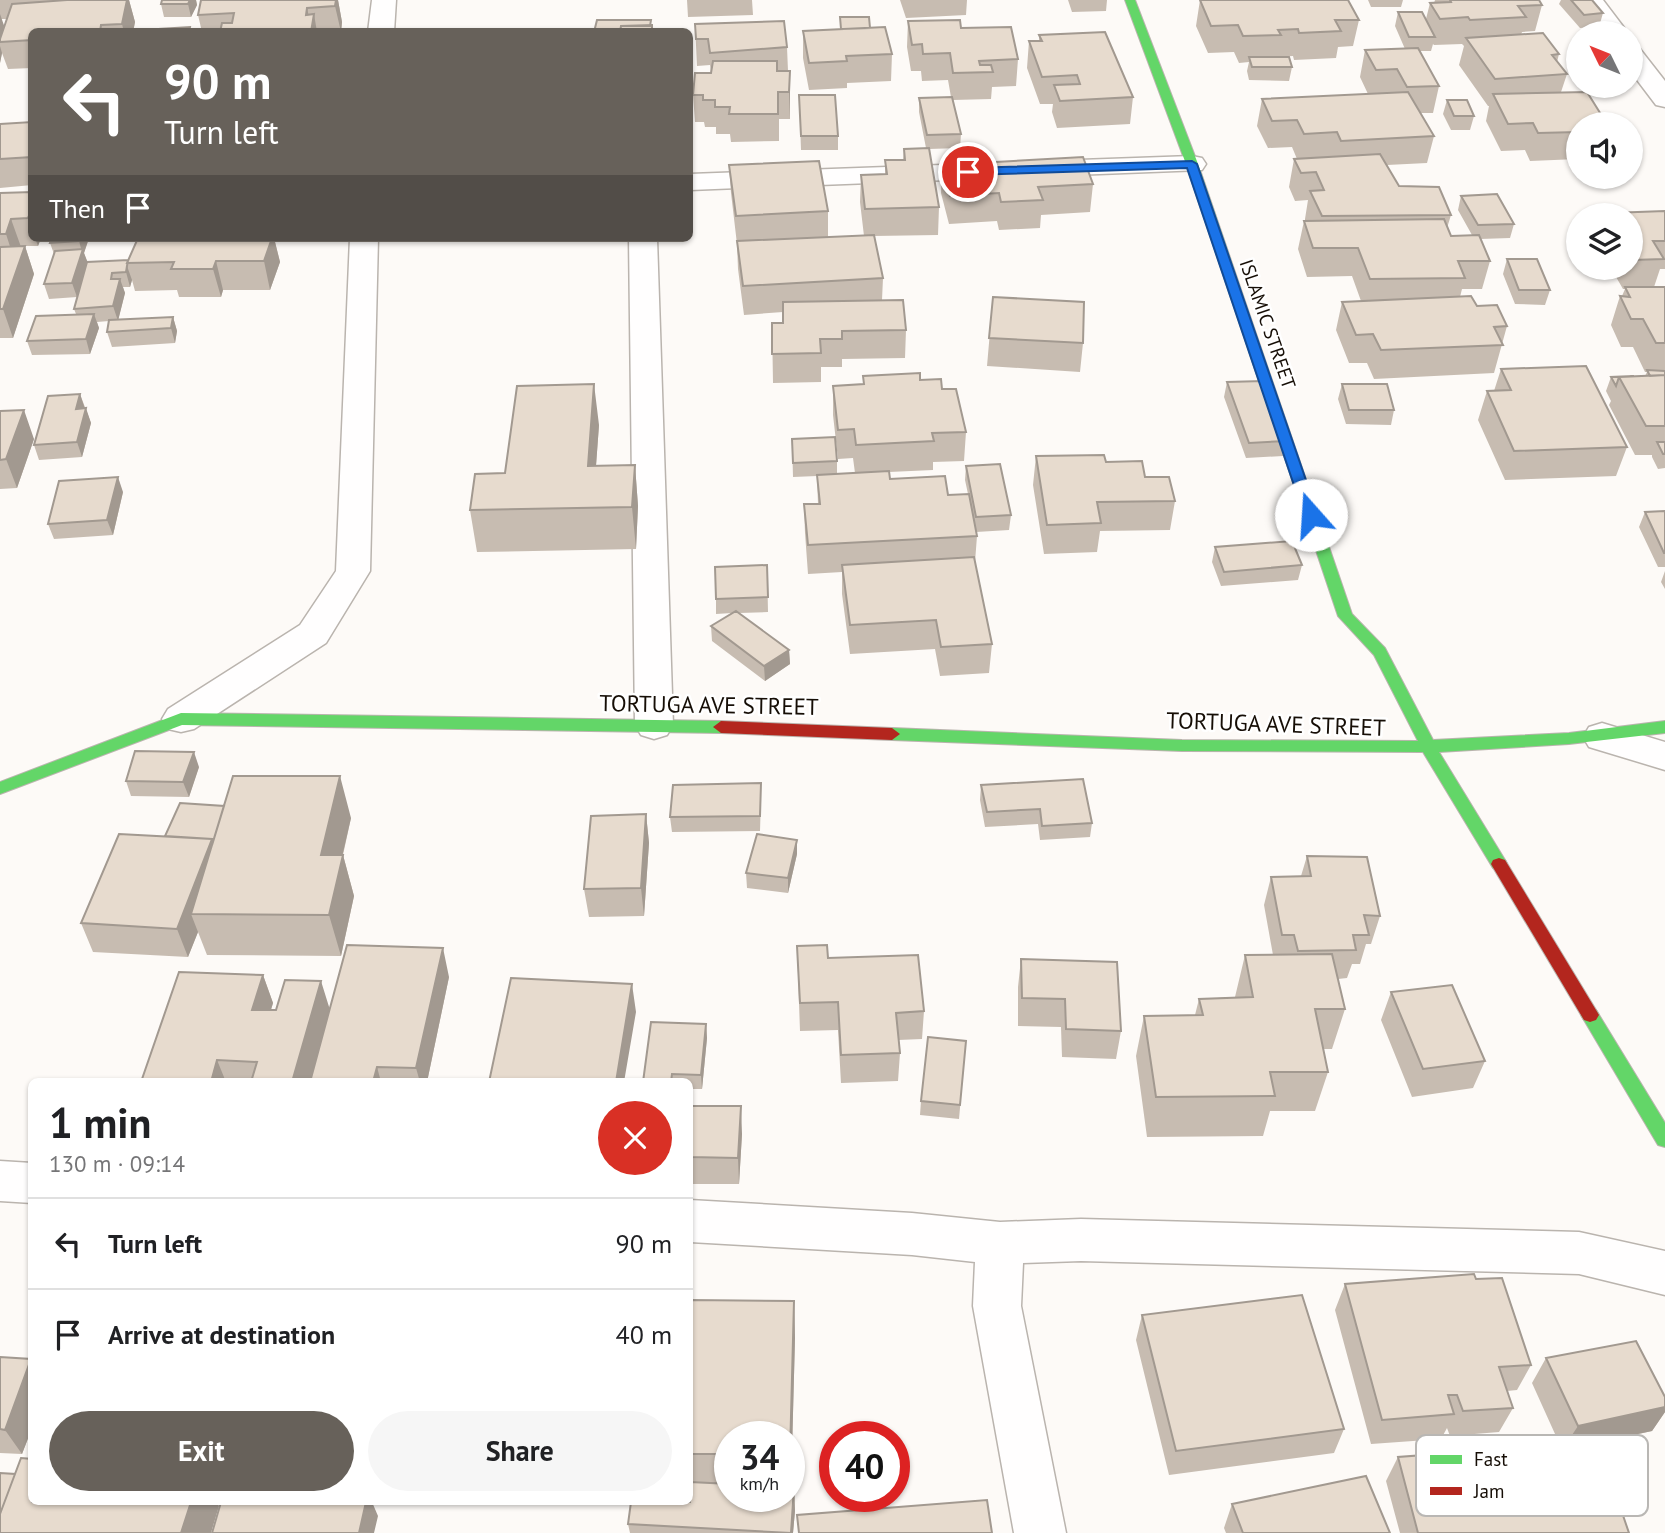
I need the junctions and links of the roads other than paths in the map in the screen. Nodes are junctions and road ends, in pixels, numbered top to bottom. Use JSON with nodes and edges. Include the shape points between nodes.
{"nodes":[{"id":1,"x":384,"y":0,"type":"edge"},
{"id":2,"x":1130,"y":0,"type":"edge"},
{"id":3,"x":1590,"y":0,"type":"edge"},
{"id":4,"x":1606,"y":21,"type":"edge"},
{"id":5,"x":381,"y":28,"type":"edge"},
{"id":6,"x":1643,"y":70,"type":"edge"},
{"id":7,"x":1665,"y":99,"type":"edge"},
{"id":8,"x":1192,"y":164,"type":"junction"},
{"id":9,"x":693,"y":182,"type":"edge"},
{"id":10,"x":364,"y":242,"type":"edge"},
{"id":11,"x":643,"y":242,"type":"edge"},
{"id":12,"x":181,"y":719,"type":"junction"},
{"id":13,"x":654,"y":725,"type":"junction"},
{"id":14,"x":1665,"y":727,"type":"edge"},
{"id":15,"x":1602,"y":737,"type":"junction"},
{"id":16,"x":1430,"y":750,"type":"junction"},
{"id":17,"x":1665,"y":756,"type":"edge"},
{"id":18,"x":0,"y":788,"type":"edge"},
{"id":19,"x":1665,"y":1139,"type":"edge"},
{"id":20,"x":0,"y":1181,"type":"edge"},
{"id":21,"x":28,"y":1183,"type":"edge"},
{"id":22,"x":693,"y":1221,"type":"edge"},
{"id":23,"x":1000,"y":1244,"type":"junction"},
{"id":24,"x":1665,"y":1273,"type":"edge"},
{"id":25,"x":1040,"y":1533,"type":"edge"}],
"edges":[{"from":1,"to":5,"type":"street"},
{"from":2,"to":8,"type":"street","name":"ISLAMIC STREET"},
{"from":3,"to":4,"type":"street"},
{"from":6,"to":7,"type":"street"},
{"from":8,"to":9,"type":"street"},
{"from":8,"to":16,"type":"street","name":"ISLAMIC STREET","via":[[1345,616],[1380,652]]},
{"from":10,"to":12,"type":"street","via":[[353,571],[313,634]]},
{"from":11,"to":13,"type":"street"},
{"from":12,"to":13,"type":"street","name":"TORTUGA AVE STREET"},
{"from":12,"to":18,"type":"street","name":"TORTUGA AVE STREET"},
{"from":13,"to":16,"type":"street","name":"TORTUGA AVE STREET"},
{"from":14,"to":15,"type":"street","name":"TORTUGA AVE STREET"},
{"from":15,"to":16,"type":"street","name":"TORTUGA AVE STREET"},
{"from":15,"to":17,"type":"street"},
{"from":16,"to":19,"type":"street"},
{"from":20,"to":21,"type":"street"},
{"from":22,"to":23,"type":"street"},
{"from":23,"to":24,"type":"street","via":[[1081,1240],[1579,1253]]},
{"from":23,"to":25,"type":"street","via":[[997,1306]]}]}
